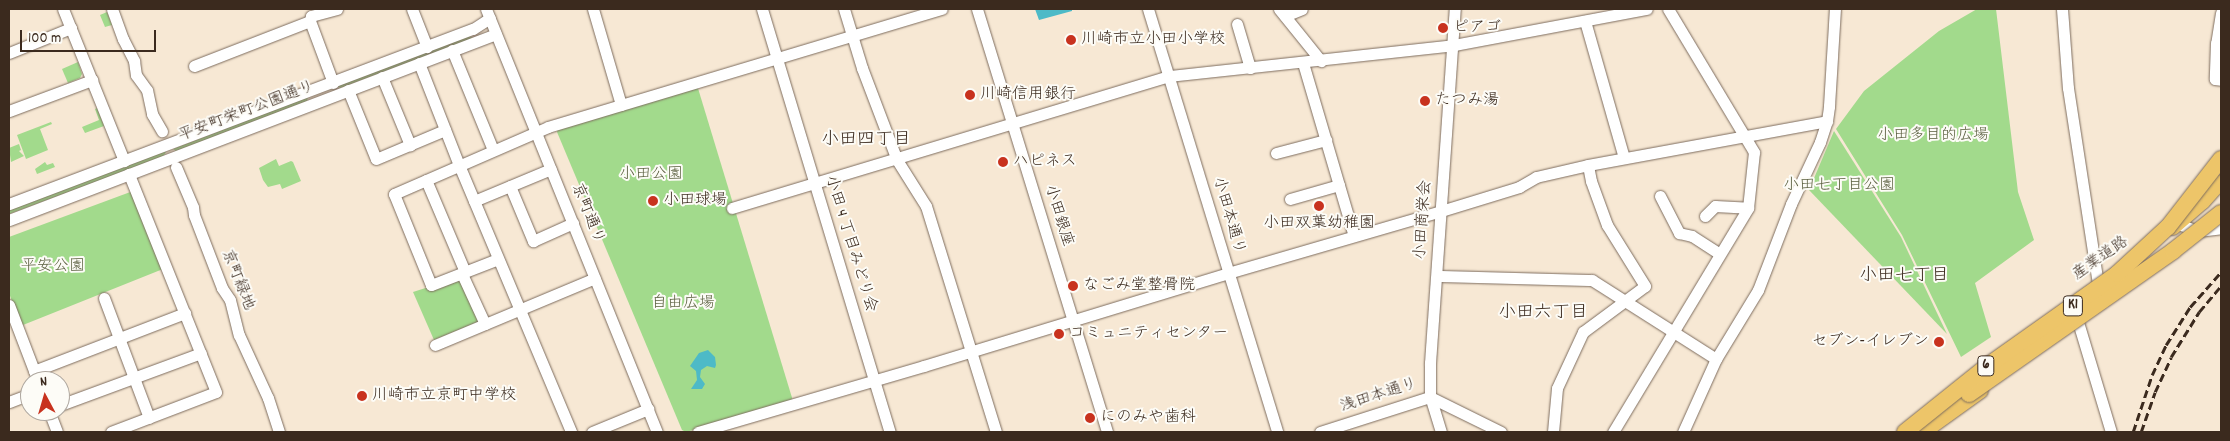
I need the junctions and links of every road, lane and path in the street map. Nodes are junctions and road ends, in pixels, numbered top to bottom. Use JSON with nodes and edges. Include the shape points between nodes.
{"nodes":[{"id":1,"x":63,"y":9,"type":"edge"},
{"id":2,"x":112,"y":9,"type":"edge"},
{"id":3,"x":337,"y":9,"type":"edge"},
{"id":4,"x":412,"y":9,"type":"edge"},
{"id":5,"x":593,"y":9,"type":"edge"},
{"id":6,"x":762,"y":9,"type":"edge"},
{"id":7,"x":844,"y":9,"type":"edge"},
{"id":8,"x":942,"y":9,"type":"edge"},
{"id":9,"x":977,"y":9,"type":"edge"},
{"id":10,"x":1148,"y":9,"type":"edge"},
{"id":11,"x":1302,"y":9,"type":"edge"},
{"id":12,"x":1455,"y":9,"type":"edge"},
{"id":13,"x":1647,"y":9,"type":"edge"},
{"id":14,"x":1668,"y":9,"type":"edge"},
{"id":15,"x":1835,"y":9,"type":"edge"},
{"id":16,"x":2062,"y":9,"type":"edge"},
{"id":17,"x":488,"y":11,"type":"edge"},
{"id":18,"x":1282,"y":12,"type":"edge"},
{"id":19,"x":2221,"y":14,"type":"edge"},
{"id":20,"x":310,"y":21,"type":"junction"},
{"id":21,"x":1585,"y":21,"type":"junction"},
{"id":22,"x":1236,"y":24,"type":"dead end"},
{"id":23,"x":71,"y":28,"type":"junction"},
{"id":24,"x":496,"y":34,"type":"junction"},
{"id":25,"x":852,"y":36,"type":"junction"},
{"id":26,"x":1454,"y":45,"type":"junction"},
{"id":27,"x":427,"y":47,"type":"junction"},
{"id":28,"x":452,"y":50,"type":"junction"},
{"id":29,"x":9,"y":53,"type":"edge"},
{"id":30,"x":778,"y":58,"type":"junction"},
{"id":31,"x":1321,"y":61,"type":"junction"},
{"id":32,"x":419,"y":63,"type":"junction"},
{"id":33,"x":1303,"y":63,"type":"junction"},
{"id":34,"x":194,"y":66,"type":"dead end"},
{"id":35,"x":1250,"y":68,"type":"junction"},
{"id":36,"x":1169,"y":76,"type":"junction"},
{"id":37,"x":382,"y":77,"type":"junction"},
{"id":38,"x":92,"y":80,"type":"junction"},
{"id":39,"x":2221,"y":80,"type":"edge"},
{"id":40,"x":333,"y":83,"type":"junction"},
{"id":41,"x":348,"y":90,"type":"junction"},
{"id":42,"x":621,"y":105,"type":"junction"},
{"id":43,"x":9,"y":111,"type":"edge"},
{"id":44,"x":1827,"y":121,"type":"junction"},
{"id":45,"x":1013,"y":124,"type":"junction"},
{"id":46,"x":446,"y":130,"type":"junction"},
{"id":47,"x":162,"y":131,"type":"dead end"},
{"id":48,"x":536,"y":132,"type":"junction"},
{"id":49,"x":1746,"y":136,"type":"junction"},
{"id":50,"x":1326,"y":140,"type":"junction"},
{"id":51,"x":410,"y":145,"type":"junction"},
{"id":52,"x":493,"y":150,"type":"junction"},
{"id":53,"x":1276,"y":154,"type":"dead end"},
{"id":54,"x":1624,"y":158,"type":"junction"},
{"id":55,"x":2221,"y":159,"type":"edge"},
{"id":56,"x":897,"y":160,"type":"junction"},
{"id":57,"x":124,"y":161,"type":"junction"},
{"id":58,"x":459,"y":165,"type":"junction"},
{"id":59,"x":1588,"y":165,"type":"junction"},
{"id":60,"x":176,"y":167,"type":"dead end"},
{"id":61,"x":551,"y":169,"type":"junction"},
{"id":62,"x":129,"y":174,"type":"junction"},
{"id":63,"x":426,"y":180,"type":"junction"},
{"id":64,"x":2221,"y":182,"type":"edge"},
{"id":65,"x":815,"y":184,"type":"junction"},
{"id":66,"x":1339,"y":185,"type":"junction"},
{"id":67,"x":510,"y":186,"type":"junction"},
{"id":68,"x":1660,"y":196,"type":"dead end"},
{"id":69,"x":1290,"y":199,"type":"dead end"},
{"id":70,"x":474,"y":201,"type":"junction"},
{"id":71,"x":9,"y":204,"type":"edge"},
{"id":72,"x":2221,"y":204,"type":"edge"},
{"id":73,"x":732,"y":208,"type":"dead end"},
{"id":74,"x":1748,"y":208,"type":"junction"},
{"id":75,"x":1441,"y":211,"type":"junction"},
{"id":76,"x":2221,"y":213,"type":"edge"},
{"id":77,"x":1705,"y":216,"type":"dead end"},
{"id":78,"x":9,"y":220,"type":"edge"},
{"id":79,"x":573,"y":223,"type":"junction"},
{"id":80,"x":2178,"y":224,"type":"junction"},
{"id":81,"x":2221,"y":228,"type":"edge"},
{"id":82,"x":2198,"y":231,"type":"junction"},
{"id":83,"x":1354,"y":236,"type":"junction"},
{"id":84,"x":1720,"y":254,"type":"junction"},
{"id":85,"x":498,"y":259,"type":"junction"},
{"id":86,"x":1228,"y":272,"type":"junction"},
{"id":87,"x":463,"y":273,"type":"junction"},
{"id":88,"x":1437,"y":276,"type":"junction"},
{"id":89,"x":595,"y":278,"type":"junction"},
{"id":90,"x":2098,"y":283,"type":"junction"},
{"id":91,"x":104,"y":298,"type":"dead end"},
{"id":92,"x":1624,"y":300,"type":"junction"},
{"id":93,"x":2072,"y":300,"type":"junction"},
{"id":94,"x":9,"y":304,"type":"edge"},
{"id":95,"x":519,"y":310,"type":"junction"},
{"id":96,"x":185,"y":313,"type":"junction"},
{"id":97,"x":1073,"y":321,"type":"junction"},
{"id":98,"x":484,"y":324,"type":"junction"},
{"id":99,"x":2078,"y":324,"type":"junction"},
{"id":100,"x":1673,"y":333,"type":"junction"},
{"id":101,"x":119,"y":338,"type":"junction"},
{"id":102,"x":435,"y":345,"type":"dead end"},
{"id":103,"x":971,"y":351,"type":"junction"},
{"id":104,"x":201,"y":353,"type":"junction"},
{"id":105,"x":1716,"y":359,"type":"junction"},
{"id":106,"x":34,"y":371,"type":"edge"},
{"id":107,"x":47,"y":371,"type":"edge"},
{"id":108,"x":133,"y":378,"type":"junction"},
{"id":109,"x":874,"y":380,"type":"junction"},
{"id":110,"x":1430,"y":397,"type":"junction"},
{"id":111,"x":70,"y":401,"type":"edge"},
{"id":112,"x":648,"y":409,"type":"junction"},
{"id":113,"x":148,"y":418,"type":"junction"},
{"id":114,"x":721,"y":429,"type":"edge"},
{"id":115,"x":111,"y":432,"type":"edge"},
{"id":116,"x":279,"y":432,"type":"edge"},
{"id":117,"x":570,"y":432,"type":"edge"},
{"id":118,"x":592,"y":432,"type":"edge"},
{"id":119,"x":657,"y":432,"type":"edge"},
{"id":120,"x":698,"y":432,"type":"edge"},
{"id":121,"x":890,"y":432,"type":"edge"},
{"id":122,"x":996,"y":432,"type":"edge"},
{"id":123,"x":1107,"y":432,"type":"edge"},
{"id":124,"x":1277,"y":432,"type":"edge"},
{"id":125,"x":1320,"y":432,"type":"edge"},
{"id":126,"x":1441,"y":432,"type":"edge"},
{"id":127,"x":1501,"y":432,"type":"edge"},
{"id":128,"x":1553,"y":432,"type":"edge"},
{"id":129,"x":1612,"y":432,"type":"edge"},
{"id":130,"x":1683,"y":432,"type":"edge"},
{"id":131,"x":1900,"y":432,"type":"edge"},
{"id":132,"x":1905,"y":432,"type":"edge"},
{"id":133,"x":1920,"y":432,"type":"edge"},
{"id":134,"x":1924,"y":432,"type":"edge"},
{"id":135,"x":2111,"y":432,"type":"edge"}],
"edges":[{"from":1,"to":23,"type":"street"},
{"from":2,"to":47,"type":"street","via":[[134,61],[136,75],[147,90],[152,114]]},
{"from":3,"to":20,"type":"street","via":[[311,16]]},
{"from":4,"to":27,"type":"street"},
{"from":5,"to":42,"type":"street"},
{"from":6,"to":30,"type":"street","name":"小田 4 丁目みどり会"},
{"from":7,"to":25,"type":"street"},
{"from":8,"to":25,"type":"street"},
{"from":9,"to":45,"type":"street","name":"小田銀座"},
{"from":10,"to":36,"type":"street","name":"小田本通り"},
{"from":11,"to":18,"type":"street"},
{"from":12,"to":26,"type":"street","name":"小田商栄会"},
{"from":13,"to":21,"type":"street"},
{"from":14,"to":49,"type":"street"},
{"from":15,"to":44,"type":"street"},
{"from":16,"to":90,"type":"street","via":[[2068,88]]},
{"from":17,"to":24,"type":"street","name":"京町通り"},
{"from":17,"to":27,"type":"street","name":"平安町栄町公園通り","via":[[473,29]]},
{"from":18,"to":31,"type":"street"},
{"from":19,"to":39,"type":"street","via":[[2215,79]]},
{"from":20,"to":34,"type":"street"},
{"from":20,"to":40,"type":"street"},
{"from":21,"to":26,"type":"street"},
{"from":21,"to":54,"type":"street"},
{"from":22,"to":35,"type":"street"},
{"from":23,"to":29,"type":"street"},
{"from":23,"to":38,"type":"street"},
{"from":24,"to":28,"type":"street","name":"平安町栄町公園通り"},
{"from":24,"to":48,"type":"street","name":"京町通り"},
{"from":25,"to":30,"type":"street"},
{"from":25,"to":56,"type":"street"},
{"from":26,"to":31,"type":"street"},
{"from":26,"to":75,"type":"street","name":"小田商栄会"},
{"from":27,"to":40,"type":"street","name":"平安町栄町公園通り"},
{"from":28,"to":32,"type":"street","name":"平安町栄町公園通り"},
{"from":28,"to":52,"type":"street"},
{"from":30,"to":42,"type":"street"},
{"from":30,"to":65,"type":"street","name":"小田 4 丁目みどり会"},
{"from":31,"to":33,"type":"street"},
{"from":32,"to":37,"type":"street","name":"平安町栄町公園通り"},
{"from":32,"to":46,"type":"street"},
{"from":33,"to":35,"type":"street"},
{"from":33,"to":50,"type":"street"},
{"from":35,"to":36,"type":"street"},
{"from":36,"to":45,"type":"street"},
{"from":36,"to":86,"type":"street","name":"小田本通り"},
{"from":37,"to":41,"type":"street","name":"平安町栄町公園通り"},
{"from":37,"to":51,"type":"street"},
{"from":38,"to":43,"type":"street"},
{"from":38,"to":57,"type":"street"},
{"from":40,"to":57,"type":"street","name":"平安町栄町公園通り"},
{"from":41,"to":51,"type":"street","via":[[376,159]]},
{"from":41,"to":62,"type":"street","name":"平安町栄町公園通り"},
{"from":42,"to":48,"type":"street"},
{"from":44,"to":49,"type":"street"},
{"from":44,"to":105,"type":"street","via":[[1758,290]]},
{"from":45,"to":56,"type":"street"},
{"from":45,"to":97,"type":"street","name":"小田銀座"},
{"from":46,"to":51,"type":"street"},
{"from":46,"to":58,"type":"street"},
{"from":48,"to":52,"type":"street"},
{"from":48,"to":61,"type":"street","name":"京町通り"},
{"from":49,"to":54,"type":"street"},
{"from":49,"to":74,"type":"street","via":[[1754,152]]},
{"from":50,"to":53,"type":"street"},
{"from":50,"to":66,"type":"street"},
{"from":52,"to":58,"type":"street"},
{"from":54,"to":59,"type":"street"},
{"from":55,"to":132,"type":"highway","number":"K1","bridge":true,"via":[[2168,227],[2117,274],[1990,364]]},
{"from":56,"to":65,"type":"street"},
{"from":56,"to":103,"type":"street","via":[[926,206]]},
{"from":57,"to":71,"type":"street","name":"平安町栄町公園通り"},
{"from":58,"to":63,"type":"street"},
{"from":58,"to":70,"type":"street"},
{"from":59,"to":75,"type":"street","via":[[1536,177],[1518,188]]},
{"from":59,"to":92,"type":"street","via":[[1590,181],[1607,225],[1646,286]]},
{"from":60,"to":116,"type":"street","name":"京町緑地"},
{"from":61,"to":67,"type":"street"},
{"from":61,"to":79,"type":"street","name":"京町通り"},
{"from":62,"to":78,"type":"street","name":"平安町栄町公園通り"},
{"from":62,"to":96,"type":"street"},
{"from":63,"to":87,"type":"street"},
{"from":63,"to":87,"type":"street","via":[[394,194],[431,286]]},
{"from":64,"to":80,"type":"main road","name":"産業道路","number":"6"},
{"from":65,"to":73,"type":"street"},
{"from":65,"to":109,"type":"street","name":"小田 4 丁目みどり会"},
{"from":66,"to":69,"type":"street"},
{"from":66,"to":83,"type":"street"},
{"from":67,"to":70,"type":"street"},
{"from":67,"to":79,"type":"street","via":[[533,241]]},
{"from":68,"to":84,"type":"street","via":[[1679,233],[1692,236]]},
{"from":70,"to":85,"type":"street"},
{"from":72,"to":82,"type":"main road","number":"6"},
{"from":74,"to":77,"type":"street","via":[[1715,206]]},
{"from":74,"to":84,"type":"street"},
{"from":75,"to":83,"type":"street"},
{"from":75,"to":88,"type":"street","name":"小田商栄会"},
{"from":76,"to":133,"type":"highway","number":"K1","bridge":true,"via":[[2180,246],[1992,377]]},
{"from":79,"to":89,"type":"street","name":"京町通り"},
{"from":80,"to":82,"type":"street"},
{"from":80,"to":90,"type":"main road","name":"産業道路","number":"6"},
{"from":81,"to":82,"type":"street"},
{"from":82,"to":99,"type":"main road","number":"6","via":[[2165,264]]},
{"from":83,"to":86,"type":"street"},
{"from":84,"to":100,"type":"street"},
{"from":85,"to":87,"type":"street"},
{"from":85,"to":95,"type":"street"},
{"from":86,"to":97,"type":"street"},
{"from":86,"to":124,"type":"street","name":"小田本通り"},
{"from":87,"to":98,"type":"street"},
{"from":88,"to":92,"type":"street","via":[[1592,280]]},
{"from":88,"to":110,"type":"street","name":"小田商栄会"},
{"from":89,"to":95,"type":"street"},
{"from":89,"to":112,"type":"street","name":"京町通り"},
{"from":90,"to":93,"type":"main road","name":"産業道路","number":"6"},
{"from":91,"to":101,"type":"street"},
{"from":92,"to":100,"type":"street"},
{"from":92,"to":128,"type":"street","via":[[1583,332],[1557,388]]},
{"from":93,"to":99,"type":"street"},
{"from":93,"to":131,"type":"main road","name":"産業道路","number":"6"},
{"from":94,"to":106,"type":"street"},
{"from":95,"to":98,"type":"street"},
{"from":95,"to":117,"type":"street"},
{"from":96,"to":101,"type":"street"},
{"from":96,"to":104,"type":"street"},
{"from":97,"to":103,"type":"street"},
{"from":97,"to":123,"type":"street","name":"小田銀座"},
{"from":98,"to":102,"type":"street"},
{"from":99,"to":134,"type":"main road","number":"6"},
{"from":99,"to":135,"type":"street"},
{"from":100,"to":105,"type":"street"},
{"from":100,"to":129,"type":"street"},
{"from":101,"to":107,"type":"street"},
{"from":101,"to":108,"type":"street"},
{"from":103,"to":109,"type":"street"},
{"from":103,"to":122,"type":"street"},
{"from":104,"to":108,"type":"street"},
{"from":104,"to":113,"type":"street","via":[[216,392]]},
{"from":105,"to":130,"type":"street"},
{"from":108,"to":111,"type":"street"},
{"from":108,"to":113,"type":"street"},
{"from":109,"to":114,"type":"street"},
{"from":109,"to":121,"type":"street","name":"小田 4 丁目みどり会"},
{"from":110,"to":125,"type":"street","name":"浅田本通り"},
{"from":110,"to":126,"type":"street","name":"小田商栄会"},
{"from":110,"to":127,"type":"street","name":"浅田本通り"},
{"from":112,"to":118,"type":"street"},
{"from":112,"to":119,"type":"street","name":"京町通り"},
{"from":113,"to":115,"type":"street"},
{"from":114,"to":120,"type":"street"}]}
